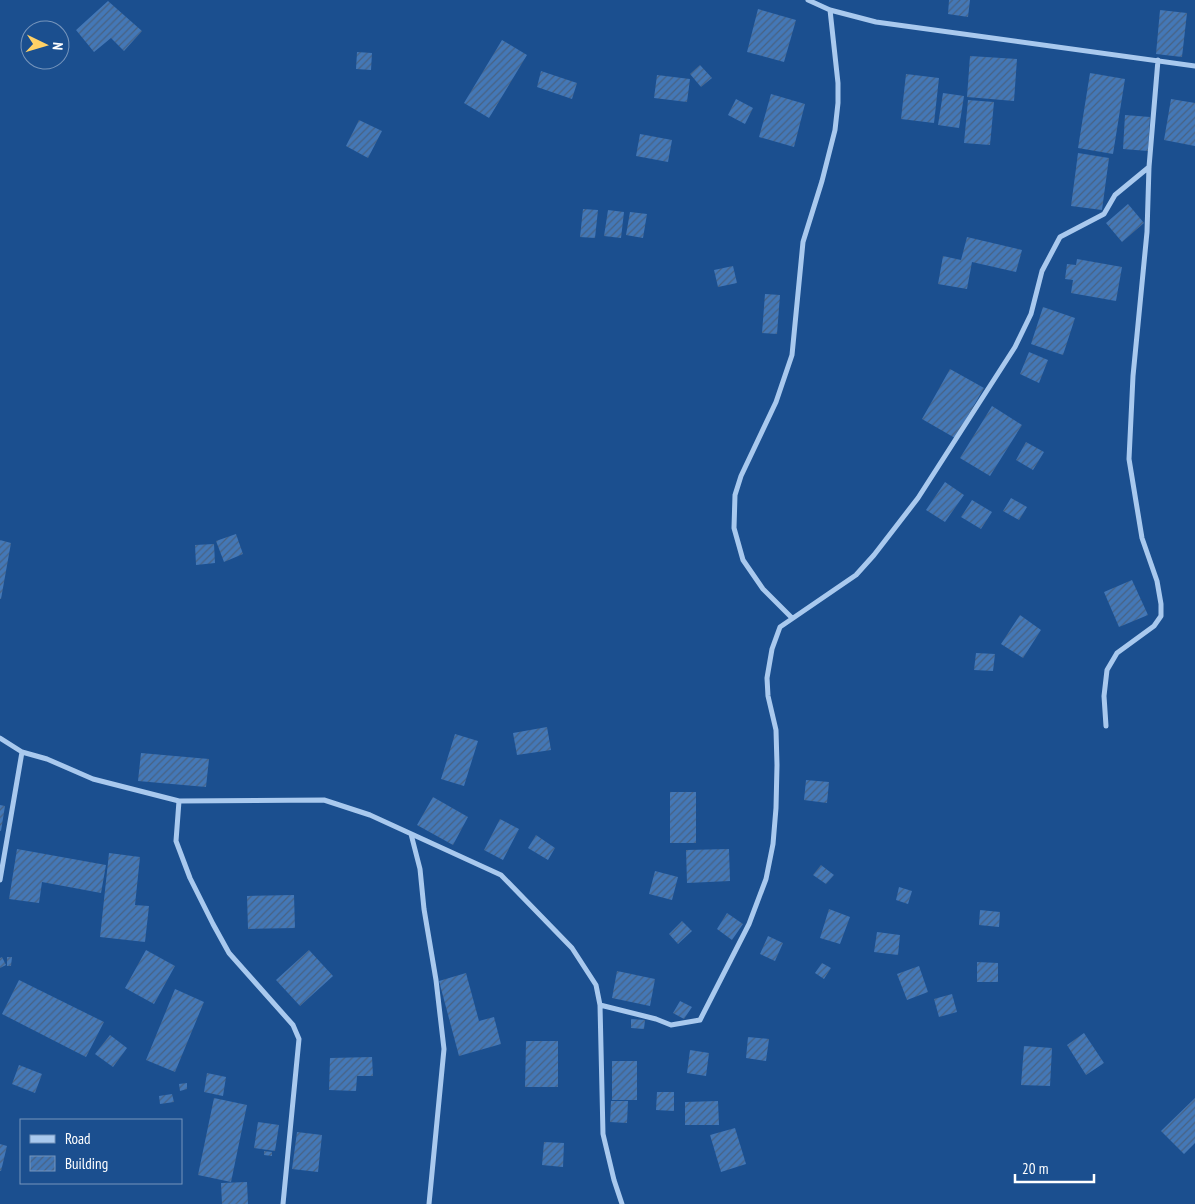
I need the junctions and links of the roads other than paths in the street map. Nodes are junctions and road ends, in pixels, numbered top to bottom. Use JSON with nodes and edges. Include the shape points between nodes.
{"nodes":[{"id":1,"x":808,"y":0,"type":"edge"},
{"id":2,"x":830,"y":10,"type":"junction"},
{"id":3,"x":1158,"y":60,"type":"junction"},
{"id":4,"x":1195,"y":66,"type":"edge"},
{"id":5,"x":1149,"y":167,"type":"junction"},
{"id":6,"x":792,"y":618,"type":"junction"},
{"id":7,"x":1106,"y":726,"type":"dead end"},
{"id":8,"x":0,"y":738,"type":"edge"},
{"id":9,"x":22,"y":752,"type":"junction"},
{"id":10,"x":179,"y":801,"type":"junction"},
{"id":11,"x":411,"y":834,"type":"junction"},
{"id":12,"x":0,"y":880,"type":"edge"},
{"id":13,"x":600,"y":1005,"type":"junction"},
{"id":14,"x":283,"y":1204,"type":"edge"},
{"id":15,"x":428,"y":1204,"type":"edge"},
{"id":16,"x":622,"y":1204,"type":"edge"}],
"edges":[{"from":1,"to":2,"type":"street"},
{"from":2,"to":3,"type":"street","via":[[876,22]]},
{"from":2,"to":6,"type":"street","via":[[838,103],[835,130],[803,242],[792,355],[776,402],[735,495],[734,528],[743,560],[763,589]]},
{"from":3,"to":4,"type":"street"},
{"from":3,"to":5,"type":"street"},
{"from":5,"to":6,"type":"street","via":[[1115,195],[1104,214],[1060,237],[1042,271],[1031,314],[1015,347],[918,498],[856,574]]},
{"from":5,"to":7,"type":"street","via":[[1129,458],[1142,538],[1157,581],[1161,616],[1154,626],[1117,653],[1106,670]]},
{"from":6,"to":13,"type":"street","via":[[780,628],[766,678],[776,730],[773,844],[766,879],[726,970],[700,1020],[671,1025]]},
{"from":8,"to":9,"type":"street"},
{"from":9,"to":10,"type":"street","via":[[93,779]]},
{"from":9,"to":12,"type":"street"},
{"from":10,"to":11,"type":"street","via":[[324,800],[370,815]]},
{"from":10,"to":14,"type":"street","via":[[176,841],[213,924],[229,953],[293,1025],[299,1039]]},
{"from":11,"to":13,"type":"street","via":[[501,875],[572,948],[596,985]]},
{"from":11,"to":15,"type":"street","via":[[420,869],[444,1049]]},
{"from":13,"to":16,"type":"street","via":[[603,1134]]}]}
